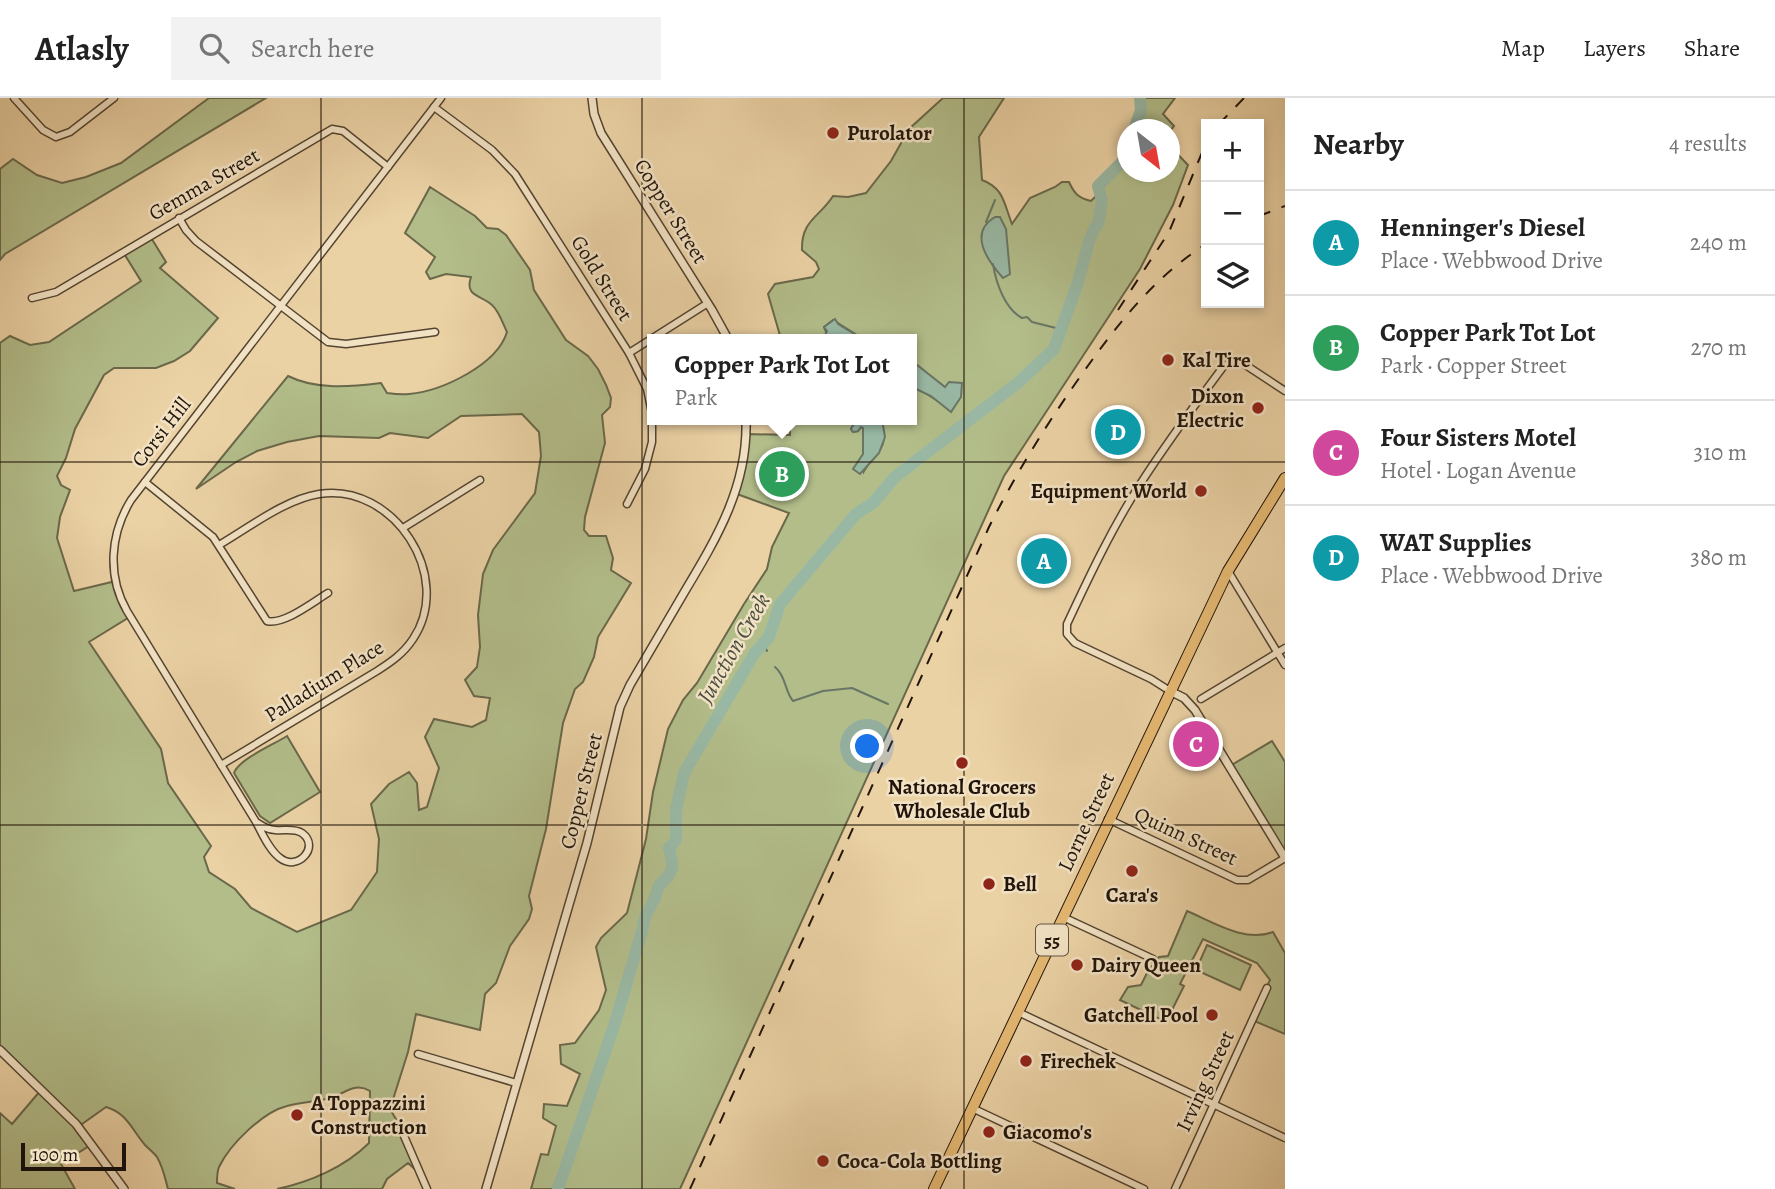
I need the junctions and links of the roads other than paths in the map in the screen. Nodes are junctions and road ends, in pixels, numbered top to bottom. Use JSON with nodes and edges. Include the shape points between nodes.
{"nodes":[{"id":1,"x":14,"y":98,"type":"edge"},
{"id":2,"x":114,"y":98,"type":"edge"},
{"id":3,"x":441,"y":98,"type":"edge"},
{"id":4,"x":592,"y":98,"type":"edge"},
{"id":5,"x":434,"y":107,"type":"junction"},
{"id":6,"x":388,"y":167,"type":"junction"},
{"id":7,"x":179,"y":218,"type":"junction"},
{"id":8,"x":32,"y":298,"type":"dead end"},
{"id":9,"x":708,"y":303,"type":"junction"},
{"id":10,"x":281,"y":306,"type":"junction"},
{"id":11,"x":435,"y":332,"type":"dead end"},
{"id":12,"x":659,"y":334,"type":"edge"},
{"id":13,"x":725,"y":334,"type":"edge"},
{"id":14,"x":647,"y":342,"type":"edge"},
{"id":15,"x":629,"y":353,"type":"junction"},
{"id":16,"x":1285,"y":391,"type":"edge"},
{"id":17,"x":647,"y":394,"type":"edge"},
{"id":18,"x":653,"y":425,"type":"edge"},
{"id":19,"x":746,"y":425,"type":"edge"},
{"id":20,"x":1285,"y":478,"type":"edge"},
{"id":21,"x":480,"y":480,"type":"dead end"},
{"id":22,"x":145,"y":482,"type":"junction"},
{"id":23,"x":627,"y":504,"type":"dead end"},
{"id":24,"x":403,"y":528,"type":"junction"},
{"id":25,"x":219,"y":545,"type":"junction"},
{"id":26,"x":1228,"y":571,"type":"junction"},
{"id":27,"x":328,"y":593,"type":"dead end"},
{"id":28,"x":1285,"y":648,"type":"edge"},
{"id":29,"x":1278,"y":653,"type":"junction"},
{"id":30,"x":1285,"y":665,"type":"edge"},
{"id":31,"x":1170,"y":691,"type":"junction"},
{"id":32,"x":1200,"y":699,"type":"dead end"},
{"id":33,"x":221,"y":765,"type":"junction"},
{"id":34,"x":1108,"y":819,"type":"junction"},
{"id":35,"x":256,"y":822,"type":"junction"},
{"id":36,"x":1285,"y":858,"type":"edge"},
{"id":37,"x":1063,"y":917,"type":"junction"},
{"id":38,"x":1153,"y":960,"type":"dead end"},
{"id":39,"x":1267,"y":988,"type":"dead end"},
{"id":40,"x":1018,"y":1012,"type":"junction"},
{"id":41,"x":0,"y":1050,"type":"edge"},
{"id":42,"x":418,"y":1054,"type":"dead end"},
{"id":43,"x":516,"y":1083,"type":"junction"},
{"id":44,"x":1214,"y":1105,"type":"junction"},
{"id":45,"x":972,"y":1108,"type":"junction"},
{"id":46,"x":401,"y":1129,"type":"dead end"},
{"id":47,"x":1285,"y":1138,"type":"edge"},
{"id":48,"x":124,"y":1189,"type":"edge"},
{"id":49,"x":427,"y":1189,"type":"edge"},
{"id":50,"x":486,"y":1189,"type":"edge"},
{"id":51,"x":934,"y":1189,"type":"edge"},
{"id":52,"x":1144,"y":1189,"type":"edge"},
{"id":53,"x":1175,"y":1189,"type":"edge"}],
"edges":[{"from":1,"to":2,"type":"street","via":[[43,130],[57,137]]},
{"from":3,"to":5,"type":"street","name":"Corsi Hill"},
{"from":4,"to":9,"type":"street","name":"Copper Street","via":[[601,133]]},
{"from":5,"to":6,"type":"street","name":"Corsi Hill"},
{"from":5,"to":15,"type":"street","name":"Gold Street","via":[[492,150],[515,174]]},
{"from":6,"to":7,"type":"street","name":"Gemma Street","via":[[343,131],[332,129]]},
{"from":6,"to":10,"type":"street","name":"Corsi Hill"},
{"from":7,"to":8,"type":"street","name":"Gemma Street","via":[[56,292]]},
{"from":7,"to":10,"type":"street","via":[[189,235]]},
{"from":9,"to":12,"type":"street"},
{"from":9,"to":13,"type":"street","name":"Copper Street"},
{"from":10,"to":11,"type":"street","via":[[332,343]]},
{"from":10,"to":22,"type":"street","name":"Corsi Hill"},
{"from":14,"to":15,"type":"street"},
{"from":15,"to":17,"type":"street","name":"Gold Street"},
{"from":16,"to":31,"type":"street","via":[[1244,364],[1232,361],[1223,367],[1138,487],[1066,624],[1075,643]]},
{"from":18,"to":23,"type":"street","name":"Gold Street","via":[[648,461]]},
{"from":19,"to":43,"type":"street","name":"Copper Street","via":[[746,451],[727,517],[623,697],[587,843]]},
{"from":20,"to":26,"type":"main road","name":"Lorne Street","number":"55"},
{"from":21,"to":24,"type":"street"},
{"from":22,"to":25,"type":"street"},
{"from":22,"to":33,"type":"street","name":"Corsi Hill","via":[[117,531],[113,561],[117,588]]},
{"from":24,"to":25,"type":"street","name":"Palladium Place","via":[[383,509],[362,498],[319,493],[297,500]]},
{"from":24,"to":33,"type":"street","name":"Palladium Place","via":[[425,578],[422,620],[414,638],[377,671]]},
{"from":25,"to":27,"type":"street","via":[[267,621],[284,619]]},
{"from":26,"to":29,"type":"street"},
{"from":26,"to":31,"type":"main road","name":"Lorne Street","number":"55"},
{"from":28,"to":29,"type":"street"},
{"from":29,"to":30,"type":"street"},
{"from":29,"to":32,"type":"street"},
{"from":31,"to":34,"type":"main road","name":"Lorne Street","number":"55"},
{"from":31,"to":36,"type":"street","via":[[1195,710]]},
{"from":33,"to":35,"type":"street","name":"Corsi Hill"},
{"from":34,"to":36,"type":"street","name":"Quinn Street","via":[[1237,880],[1248,880]]},
{"from":34,"to":37,"type":"main road","name":"Lorne Street","number":"55"},
{"from":35,"to":35,"type":"street","name":"Corsi Hill","via":[[303,834],[309,843],[307,855],[298,862],[281,859]]},
{"from":37,"to":38,"type":"street"},
{"from":37,"to":40,"type":"main road","name":"Lorne Street","number":"55"},
{"from":39,"to":44,"type":"street","name":"Irving Street"},
{"from":40,"to":44,"type":"street"},
{"from":40,"to":45,"type":"main road","name":"Lorne Street","number":"55"},
{"from":41,"to":48,"type":"street","via":[[76,1124]]},
{"from":42,"to":43,"type":"street"},
{"from":43,"to":50,"type":"street","name":"Copper Street"},
{"from":44,"to":47,"type":"street"},
{"from":44,"to":53,"type":"street","name":"Irving Street"},
{"from":45,"to":51,"type":"main road","name":"Lorne Street","number":"55"},
{"from":45,"to":52,"type":"street"},
{"from":46,"to":49,"type":"street"}]}
